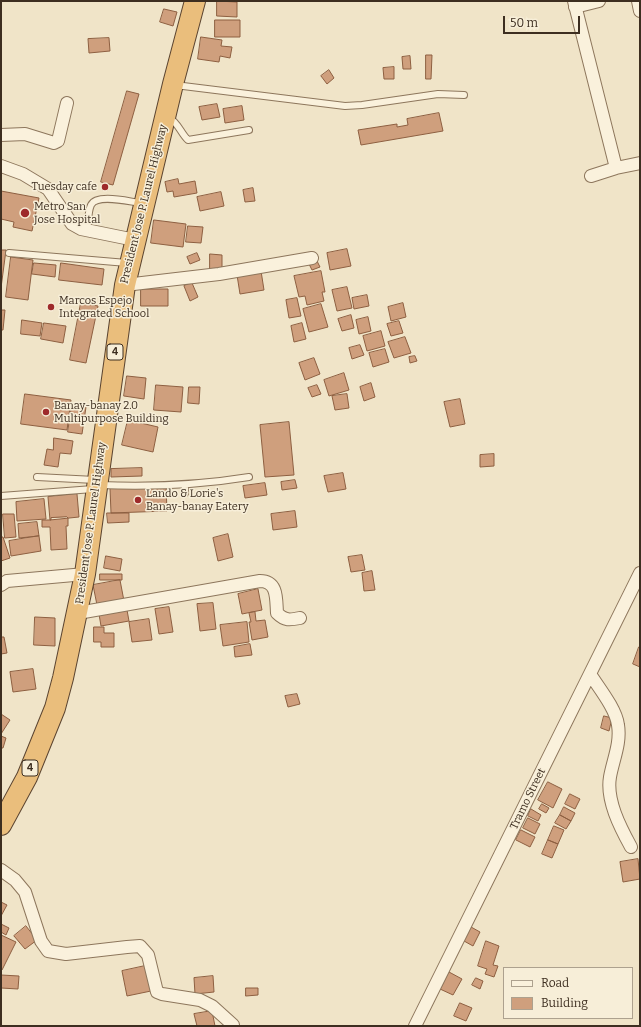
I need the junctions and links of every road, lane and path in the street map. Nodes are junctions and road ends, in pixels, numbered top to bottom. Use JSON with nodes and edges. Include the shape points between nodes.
{"nodes":[{"id":1,"x":196,"y":1,"type":"edge"},
{"id":2,"x":599,"y":1,"type":"edge"},
{"id":3,"x":638,"y":1,"type":"edge"},
{"id":4,"x":574,"y":4,"type":"edge"},
{"id":5,"x":640,"y":11,"type":"edge"},
{"id":6,"x":173,"y":84,"type":"junction"},
{"id":7,"x":464,"y":95,"type":"dead end"},
{"id":8,"x":67,"y":103,"type":"dead end"},
{"id":9,"x":166,"y":116,"type":"junction"},
{"id":10,"x":249,"y":130,"type":"dead end"},
{"id":11,"x":1,"y":135,"type":"edge"},
{"id":12,"x":640,"y":163,"type":"edge"},
{"id":13,"x":1,"y":166,"type":"edge"},
{"id":14,"x":616,"y":168,"type":"junction"},
{"id":15,"x":591,"y":176,"type":"dead end"},
{"id":16,"x":143,"y":204,"type":"junction"},
{"id":17,"x":87,"y":230,"type":"junction"},
{"id":18,"x":135,"y":240,"type":"junction"},
{"id":19,"x":9,"y":253,"type":"dead end"},
{"id":20,"x":312,"y":258,"type":"dead end"},
{"id":21,"x":130,"y":263,"type":"junction"},
{"id":22,"x":125,"y":285,"type":"junction"},
{"id":23,"x":250,"y":477,"type":"dead end"},
{"id":24,"x":37,"y":478,"type":"dead end"},
{"id":25,"x":97,"y":484,"type":"junction"},
{"id":26,"x":185,"y":485,"type":"junction"},
{"id":27,"x":185,"y":493,"type":"dead end"},
{"id":28,"x":1,"y":496,"type":"edge"},
{"id":29,"x":640,"y":573,"type":"edge"},
{"id":30,"x":85,"y":574,"type":"junction"},
{"id":31,"x":1,"y":586,"type":"edge"},
{"id":32,"x":78,"y":613,"type":"junction"},
{"id":33,"x":300,"y":618,"type":"dead end"},
{"id":34,"x":590,"y":674,"type":"junction"},
{"id":35,"x":1,"y":826,"type":"edge"},
{"id":36,"x":631,"y":846,"type":"dead end"},
{"id":37,"x":1,"y":870,"type":"edge"},
{"id":38,"x":232,"y":1025,"type":"dead end"},
{"id":39,"x":415,"y":1026,"type":"edge"}],
"edges":[{"from":1,"to":6,"type":"highway","name":"President Jose P. Laurel Highway","number":"4"},
{"from":2,"to":4,"type":"street"},
{"from":3,"to":5,"type":"street"},
{"from":4,"to":14,"type":"street"},
{"from":6,"to":7,"type":"lane","via":[[345,106],[362,106],[438,94]]},
{"from":6,"to":9,"type":"highway","name":"President Jose P. Laurel Highway","number":"4"},
{"from":8,"to":11,"type":"street","via":[[58,141],[54,143],[25,134]]},
{"from":9,"to":10,"type":"lane","via":[[172,119],[188,140]]},
{"from":9,"to":16,"type":"highway","name":"President Jose P. Laurel Highway","number":"4"},
{"from":12,"to":14,"type":"street"},
{"from":13,"to":17,"type":"street","via":[[23,174],[48,188],[72,224]]},
{"from":14,"to":15,"type":"street"},
{"from":16,"to":17,"type":"lane","via":[[105,198],[96,200],[91,205]]},
{"from":16,"to":18,"type":"highway","name":"President Jose P. Laurel Highway","number":"4"},
{"from":17,"to":18,"type":"street"},
{"from":18,"to":21,"type":"highway","name":"President Jose P. Laurel Highway","number":"4"},
{"from":19,"to":21,"type":"lane"},
{"from":20,"to":22,"type":"street","via":[[219,274]]},
{"from":21,"to":22,"type":"highway","name":"President Jose P. Laurel Highway","number":"4"},
{"from":22,"to":25,"type":"highway","name":"President Jose P. Laurel Highway","number":"4"},
{"from":23,"to":26,"type":"lane"},
{"from":24,"to":25,"type":"lane"},
{"from":25,"to":26,"type":"lane"},
{"from":25,"to":28,"type":"lane"},
{"from":25,"to":30,"type":"highway","name":"President Jose P. Laurel Highway","number":"4"},
{"from":26,"to":27,"type":"lane"},
{"from":29,"to":34,"type":"street","name":"Tramo Street"},
{"from":30,"to":31,"type":"street","via":[[7,581]]},
{"from":30,"to":32,"type":"highway","name":"President Jose P. Laurel Highway","number":"4"},
{"from":32,"to":33,"type":"street","via":[[267,581],[275,590],[277,613],[282,618],[291,620]]},
{"from":32,"to":35,"type":"highway","name":"President Jose P. Laurel Highway","number":"4","via":[[55,708],[27,777]]},
{"from":34,"to":36,"type":"street","via":[[614,712],[618,724],[619,736],[610,778],[610,794],[613,807]]},
{"from":34,"to":39,"type":"street","name":"Tramo Street"},
{"from":37,"to":38,"type":"street","via":[[15,880],[25,892],[41,941],[48,951],[66,954],[140,946],[148,955],[157,992],[200,1000],[212,1006]]}]}
